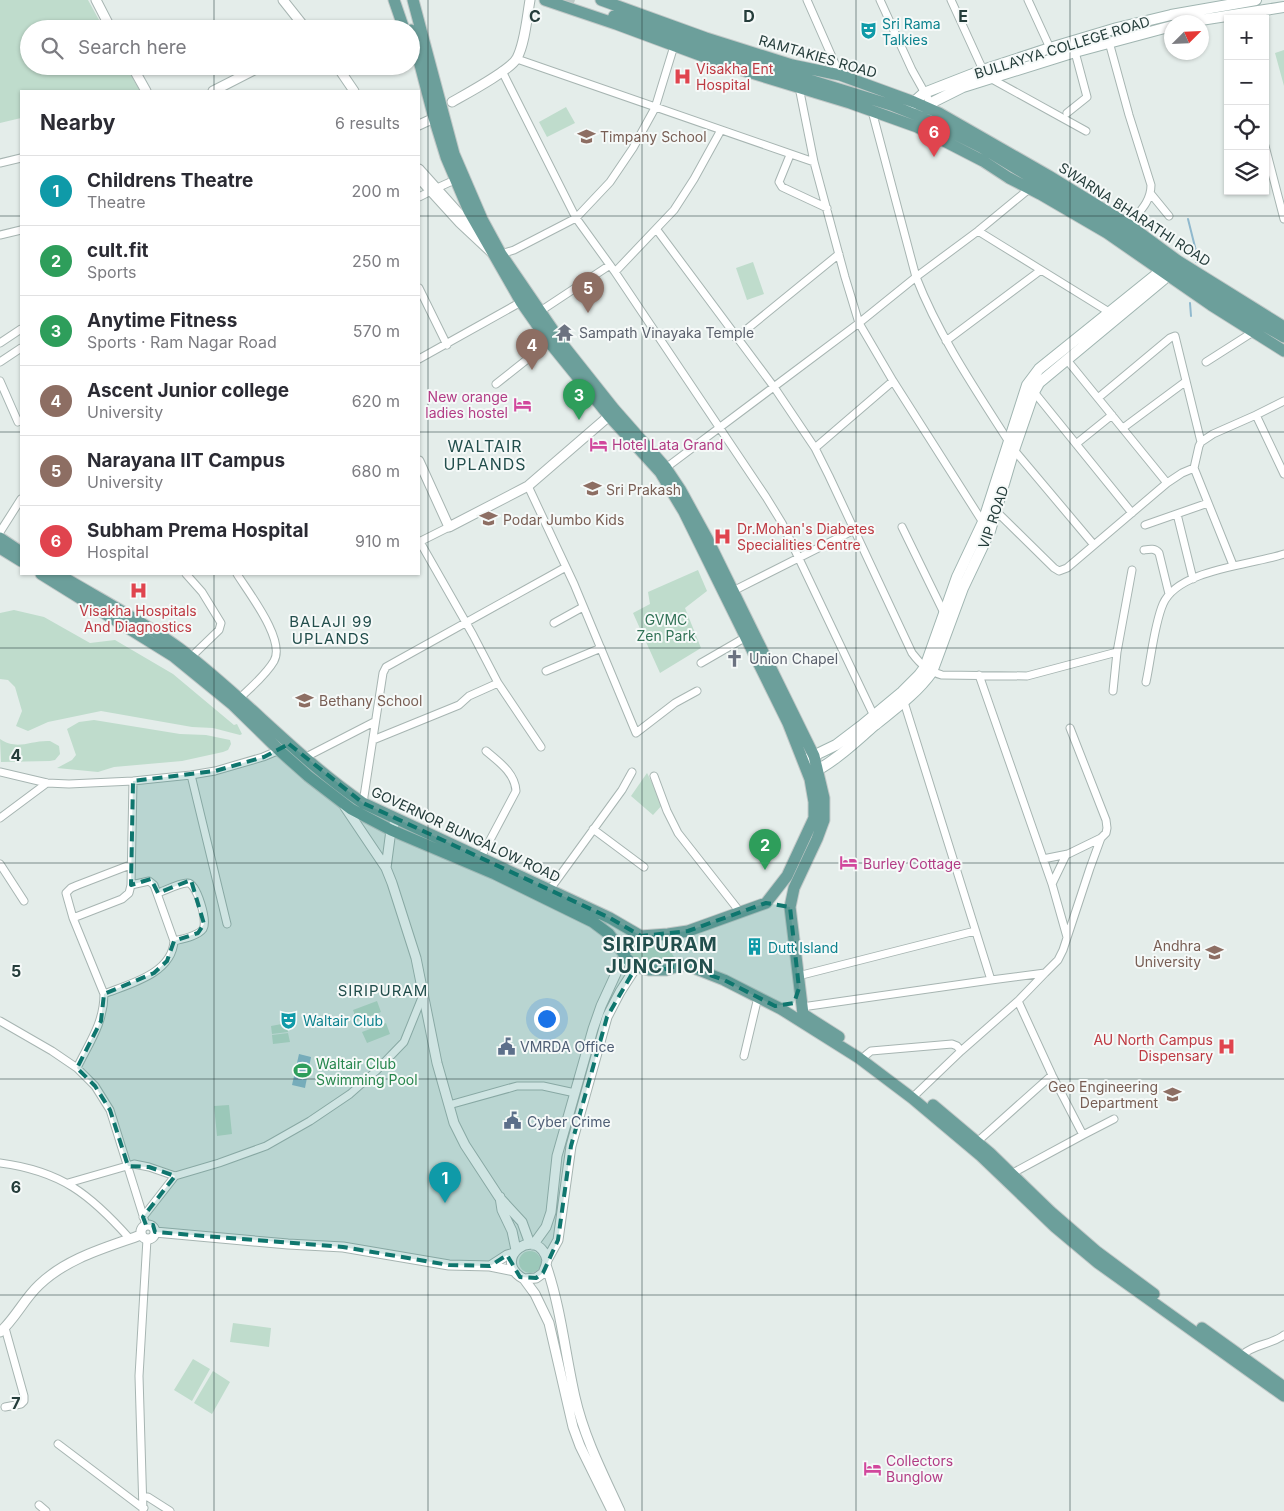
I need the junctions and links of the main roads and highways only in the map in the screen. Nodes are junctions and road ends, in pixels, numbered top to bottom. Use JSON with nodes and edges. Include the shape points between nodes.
{"nodes":[{"id":1,"x":394,"y":0,"type":"edge"},
{"id":2,"x":402,"y":0,"type":"edge"},
{"id":3,"x":413,"y":0,"type":"edge"},
{"id":4,"x":420,"y":0,"type":"edge"},
{"id":5,"x":545,"y":0,"type":"edge"},
{"id":6,"x":601,"y":0,"type":"edge"},
{"id":7,"x":1256,"y":0,"type":"edge"},
{"id":8,"x":1241,"y":1,"type":"edge"},
{"id":9,"x":574,"y":3,"type":"dead end"},
{"id":10,"x":1284,"y":7,"type":"edge"},
{"id":11,"x":585,"y":10,"type":"junction"},
{"id":12,"x":1243,"y":15,"type":"edge"},
{"id":13,"x":1224,"y":18,"type":"edge"},
{"id":14,"x":401,"y":20,"type":"edge"},
{"id":15,"x":408,"y":20,"type":"edge"},
{"id":16,"x":418,"y":20,"type":"edge"},
{"id":17,"x":1209,"y":20,"type":"edge"},
{"id":18,"x":420,"y":26,"type":"edge"},
{"id":19,"x":1164,"y":28,"type":"edge"},
{"id":20,"x":420,"y":51,"type":"edge"},
{"id":21,"x":986,"y":74,"type":"junction"},
{"id":22,"x":417,"y":75,"type":"edge"},
{"id":23,"x":441,"y":102,"type":"junction"},
{"id":24,"x":911,"y":107,"type":"junction"},
{"id":25,"x":926,"y":109,"type":"junction"},
{"id":26,"x":440,"y":119,"type":"junction"},
{"id":27,"x":459,"y":178,"type":"junction"},
{"id":28,"x":496,"y":253,"type":"junction"},
{"id":29,"x":1169,"y":266,"type":"junction"},
{"id":30,"x":1284,"y":327,"type":"edge"},
{"id":31,"x":1284,"y":337,"type":"edge"},
{"id":32,"x":1284,"y":351,"type":"edge"},
{"id":33,"x":1011,"y":446,"type":"junction"},
{"id":34,"x":663,"y":470,"type":"junction"},
{"id":35,"x":987,"y":527,"type":"junction"},
{"id":36,"x":0,"y":538,"type":"edge"},
{"id":37,"x":0,"y":548,"type":"edge"},
{"id":38,"x":20,"y":551,"type":"edge"},
{"id":39,"x":20,"y":560,"type":"edge"},
{"id":40,"x":44,"y":575,"type":"edge"},
{"id":41,"x":60,"y":575,"type":"edge"},
{"id":42,"x":928,"y":670,"type":"junction"},
{"id":43,"x":284,"y":747,"type":"junction"},
{"id":44,"x":808,"y":758,"type":"junction"},
{"id":45,"x":813,"y":772,"type":"junction"},
{"id":46,"x":547,"y":894,"type":"junction"},
{"id":47,"x":766,"y":903,"type":"junction"},
{"id":48,"x":790,"y":907,"type":"junction"},
{"id":49,"x":641,"y":936,"type":"junction"},
{"id":50,"x":624,"y":955,"type":"junction"},
{"id":51,"x":799,"y":982,"type":"junction"},
{"id":52,"x":775,"y":1006,"type":"junction"},
{"id":53,"x":915,"y":1096,"type":"junction"},
{"id":54,"x":1284,"y":1387,"type":"edge"},
{"id":55,"x":1284,"y":1396,"type":"edge"}],
"edges":[{"from":1,"to":14,"type":"main road"},
{"from":2,"to":15,"type":"main road"},
{"from":3,"to":16,"type":"main road"},
{"from":4,"to":26,"type":"main road","via":[[448,104]]},
{"from":5,"to":11,"type":"main road"},
{"from":6,"to":24,"type":"main road","name":"RAMTAKIES ROAD","via":[[792,65],[840,75]]},
{"from":7,"to":8,"type":"main road","name":"BULLAYYA COLLEGE ROAD"},
{"from":8,"to":21,"type":"main road","name":"BULLAYYA COLLEGE ROAD","via":[[1117,28],[1050,48]]},
{"from":9,"to":11,"type":"main road"},
{"from":10,"to":12,"type":"main road"},
{"from":11,"to":24,"type":"main road","via":[[764,66]]},
{"from":11,"to":29,"type":"main road","via":[[732,67],[906,123],[950,144]]},
{"from":13,"to":17,"type":"main road"},
{"from":18,"to":23,"type":"main road"},
{"from":19,"to":21,"type":"main road","name":"BULLAYYA COLLEGE ROAD"},
{"from":20,"to":23,"type":"main road"},
{"from":21,"to":24,"type":"main road","name":"BULLAYYA COLLEGE ROAD","via":[[924,93]]},
{"from":21,"to":25,"type":"main road","name":"BULLAYYA COLLEGE ROAD"},
{"from":22,"to":26,"type":"main road","via":[[425,106]]},
{"from":23,"to":26,"type":"main road"},
{"from":24,"to":25,"type":"main road","name":"SWARNA BHARATHI ROAD"},
{"from":25,"to":29,"type":"main road","via":[[981,147],[1146,248]]},
{"from":25,"to":29,"type":"main road","name":"SWARNA BHARATHI ROAD","via":[[944,116],[1130,225]]},
{"from":26,"to":27,"type":"main road","via":[[454,154]]},
{"from":27,"to":28,"type":"main road"},
{"from":27,"to":28,"type":"main road","via":[[468,211]]},
{"from":28,"to":34,"type":"main road"},
{"from":28,"to":34,"type":"main road","via":[[521,302],[549,342],[609,416]]},
{"from":29,"to":30,"type":"main road","name":"SWARNA BHARATHI ROAD"},
{"from":29,"to":31,"type":"main road"},
{"from":29,"to":32,"type":"main road","via":[[1253,332]]},
{"from":29,"to":33,"type":"main road","name":"VIP ROAD","via":[[1039,383]]},
{"from":29,"to":33,"type":"main road","name":"VIP ROAD","via":[[1032,376],[1021,399]]},
{"from":33,"to":35,"type":"main road","name":"VIP ROAD"},
{"from":33,"to":35,"type":"main road","name":"VIP ROAD","via":[[996,512]]},
{"from":34,"to":44,"type":"main road"},
{"from":34,"to":44,"type":"main road","via":[[692,509]]},
{"from":35,"to":42,"type":"main road","name":"VIP ROAD"},
{"from":35,"to":42,"type":"main road","name":"VIP ROAD","via":[[957,577]]},
{"from":36,"to":38,"type":"main road"},
{"from":37,"to":39,"type":"main road"},
{"from":40,"to":43,"type":"main road","via":[[173,656]]},
{"from":41,"to":43,"type":"main road","via":[[153,630],[190,658],[239,699]]},
{"from":42,"to":44,"type":"main road","name":"VIP ROAD","via":[[836,745]]},
{"from":42,"to":45,"type":"main road","name":"VIP ROAD","via":[[923,684],[904,702],[828,764]]},
{"from":43,"to":46,"type":"main road","name":"GOVERNOR BUNGALOW ROAD","via":[[304,758],[363,803],[481,857]]},
{"from":43,"to":46,"type":"main road","via":[[342,803],[359,814]]},
{"from":44,"to":45,"type":"main road"},
{"from":45,"to":47,"type":"main road","via":[[814,818],[787,876]]},
{"from":45,"to":48,"type":"main road","via":[[824,798],[824,820],[794,888]]},
{"from":46,"to":49,"type":"main road","name":"GOVERNOR BUNGALOW ROAD","via":[[610,918]]},
{"from":46,"to":50,"type":"main road","via":[[601,927]]},
{"from":47,"to":48,"type":"main road"},
{"from":47,"to":49,"type":"main road","via":[[688,931]]},
{"from":48,"to":51,"type":"main road"},
{"from":49,"to":50,"type":"main road","via":[[628,943]]},
{"from":50,"to":52,"type":"main road","via":[[636,967],[657,970],[682,965],[724,980]]},
{"from":51,"to":52,"type":"main road","via":[[798,997],[794,1002]]},
{"from":51,"to":53,"type":"main road","via":[[803,1014],[866,1055]]},
{"from":52,"to":53,"type":"main road"},
{"from":53,"to":54,"type":"main road","via":[[977,1142],[1096,1251]]},
{"from":53,"to":55,"type":"main road","via":[[1091,1258]]}]}
